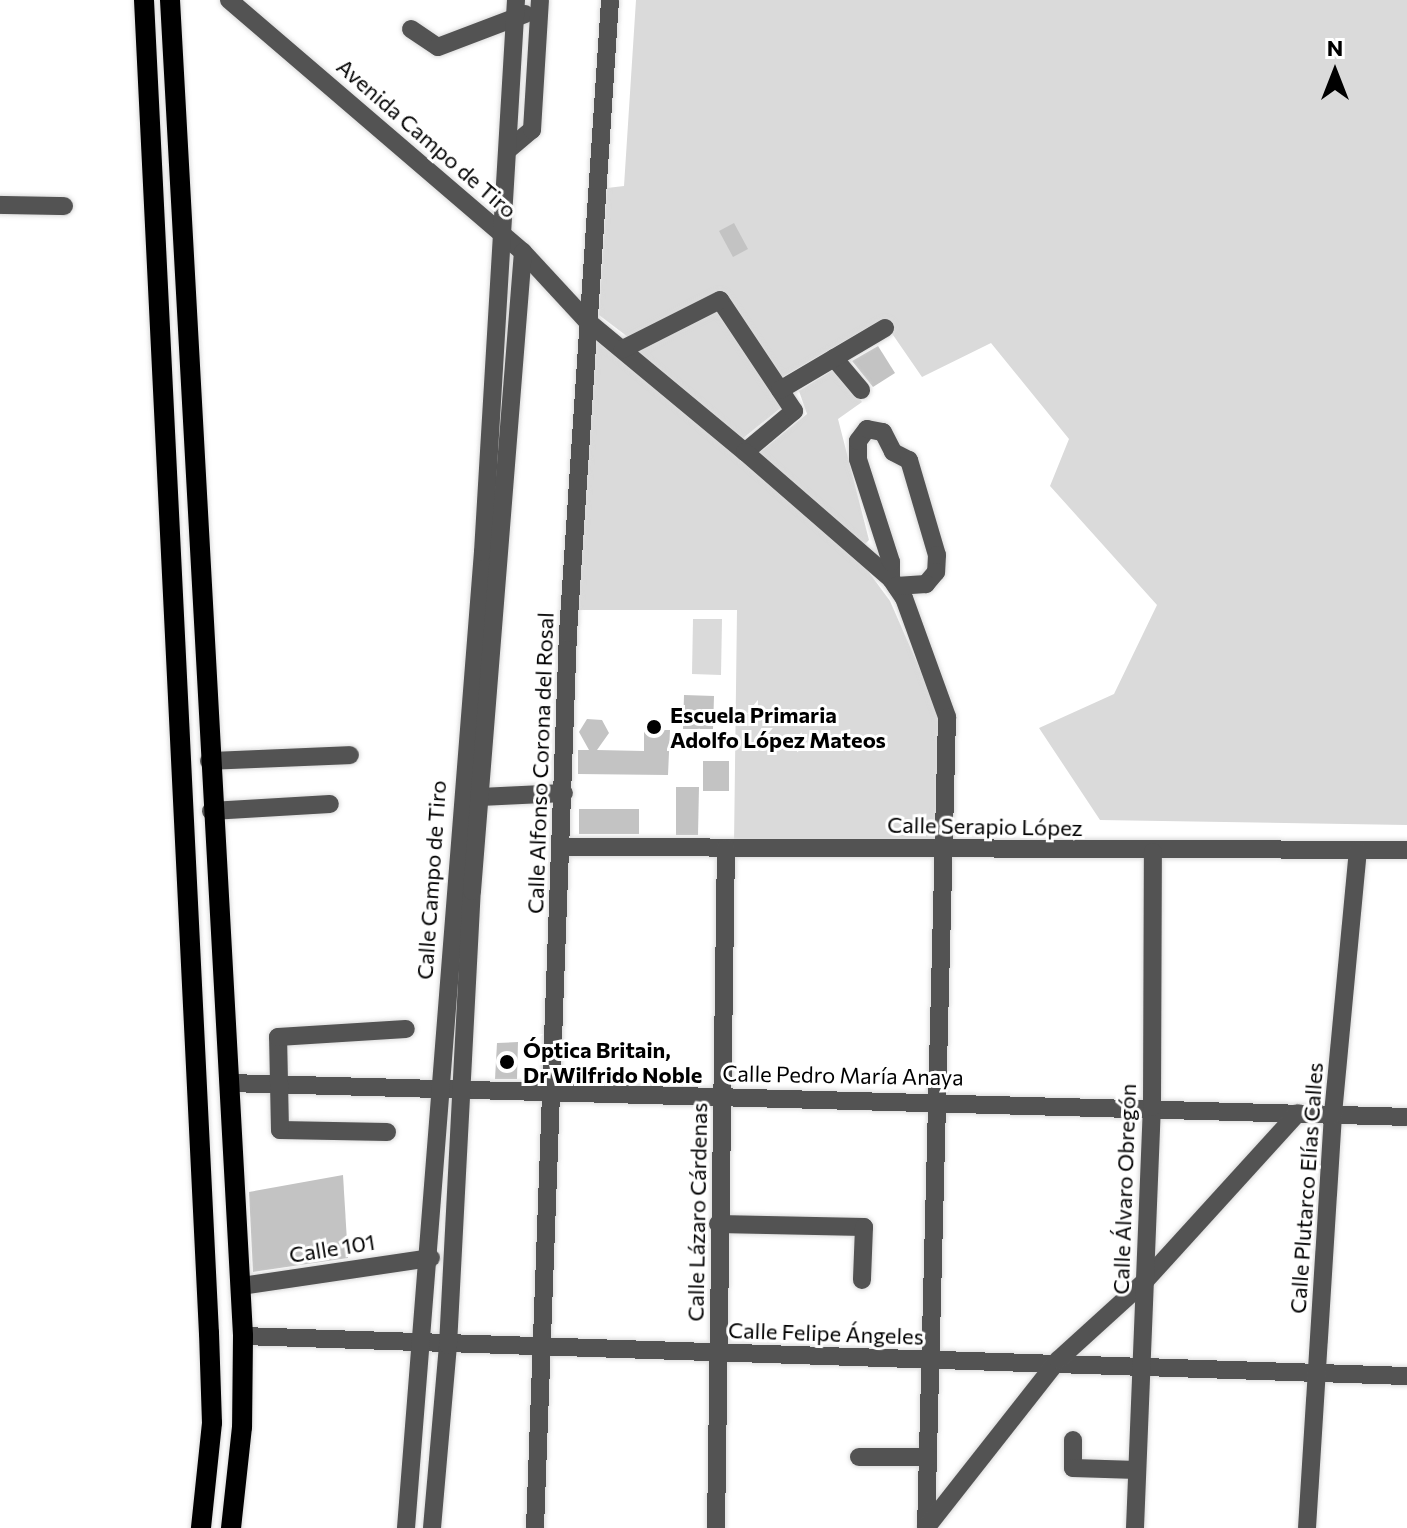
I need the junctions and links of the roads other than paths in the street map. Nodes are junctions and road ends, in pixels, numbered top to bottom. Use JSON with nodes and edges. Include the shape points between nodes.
{"nodes":[{"id":1,"x":144,"y":0,"type":"edge"},
{"id":2,"x":170,"y":0,"type":"edge"},
{"id":3,"x":229,"y":0,"type":"edge"},
{"id":4,"x":610,"y":0,"type":"edge"},
{"id":5,"x":540,"y":6,"type":"edge"},
{"id":6,"x":516,"y":8,"type":"edge"},
{"id":7,"x":411,"y":29,"type":"dead end"},
{"id":8,"x":149,"y":97,"type":"junction"},
{"id":9,"x":176,"y":97,"type":"junction"},
{"id":10,"x":509,"y":149,"type":"junction"},
{"id":11,"x":0,"y":205,"type":"edge"},
{"id":12,"x":64,"y":206,"type":"dead end"},
{"id":13,"x":503,"y":235,"type":"junction"},
{"id":14,"x":523,"y":252,"type":"junction"},
{"id":15,"x":586,"y":320,"type":"junction"},
{"id":16,"x":885,"y":328,"type":"dead end"},
{"id":17,"x":623,"y":349,"type":"junction"},
{"id":18,"x":834,"y":358,"type":"junction"},
{"id":19,"x":780,"y":390,"type":"junction"},
{"id":20,"x":861,"y":390,"type":"dead end"},
{"id":21,"x":493,"y":398,"type":"junction"},
{"id":22,"x":515,"y":400,"type":"junction"},
{"id":23,"x":745,"y":452,"type":"junction"},
{"id":24,"x":483,"y":552,"type":"junction"},
{"id":25,"x":503,"y":553,"type":"junction"},
{"id":26,"x":893,"y":582,"type":"junction"},
{"id":27,"x":465,"y":734,"type":"junction"},
{"id":28,"x":485,"y":735,"type":"junction"},
{"id":29,"x":350,"y":755,"type":"dead end"},
{"id":30,"x":209,"y":761,"type":"junction"},
{"id":31,"x":210,"y":785,"type":"junction"},
{"id":32,"x":182,"y":786,"type":"junction"},
{"id":33,"x":564,"y":793,"type":"junction"},
{"id":34,"x":480,"y":797,"type":"junction"},
{"id":35,"x":330,"y":804,"type":"dead end"},
{"id":36,"x":211,"y":811,"type":"junction"},
{"id":37,"x":563,"y":847,"type":"junction"},
{"id":38,"x":726,"y":848,"type":"junction"},
{"id":39,"x":944,"y":849,"type":"junction"},
{"id":40,"x":1407,"y":850,"type":"edge"},
{"id":41,"x":1358,"y":851,"type":"junction"},
{"id":42,"x":1153,"y":852,"type":"junction"},
{"id":43,"x":406,"y":1029,"type":"dead end"},
{"id":44,"x":229,"y":1083,"type":"junction"},
{"id":45,"x":279,"y":1084,"type":"junction"},
{"id":46,"x":442,"y":1088,"type":"junction"},
{"id":47,"x":462,"y":1089,"type":"junction"},
{"id":48,"x":549,"y":1092,"type":"junction"},
{"id":49,"x":722,"y":1097,"type":"junction"},
{"id":50,"x":937,"y":1101,"type":"junction"},
{"id":51,"x":1152,"y":1107,"type":"junction"},
{"id":52,"x":1298,"y":1113,"type":"junction"},
{"id":53,"x":1333,"y":1114,"type":"junction"},
{"id":54,"x":1407,"y":1117,"type":"edge"},
{"id":55,"x":387,"y":1132,"type":"dead end"},
{"id":56,"x":718,"y":1224,"type":"junction"},
{"id":57,"x":431,"y":1258,"type":"junction"},
{"id":58,"x":862,"y":1280,"type":"dead end"},
{"id":59,"x":1145,"y":1281,"type":"junction"},
{"id":60,"x":241,"y":1286,"type":"junction"},
{"id":61,"x":243,"y":1336,"type":"junction"},
{"id":62,"x":424,"y":1344,"type":"junction"},
{"id":63,"x":448,"y":1345,"type":"junction"},
{"id":64,"x":539,"y":1348,"type":"junction"},
{"id":65,"x":719,"y":1353,"type":"junction"},
{"id":66,"x":931,"y":1360,"type":"junction"},
{"id":67,"x":1058,"y":1360,"type":"junction"},
{"id":68,"x":1141,"y":1367,"type":"junction"},
{"id":69,"x":1319,"y":1374,"type":"junction"},
{"id":70,"x":1407,"y":1376,"type":"edge"},
{"id":71,"x":1073,"y":1440,"type":"dead end"},
{"id":72,"x":859,"y":1457,"type":"dead end"},
{"id":73,"x":928,"y":1457,"type":"junction"},
{"id":74,"x":1137,"y":1470,"type":"junction"},
{"id":75,"x":201,"y":1528,"type":"edge"},
{"id":76,"x":231,"y":1528,"type":"edge"},
{"id":77,"x":406,"y":1528,"type":"edge"},
{"id":78,"x":432,"y":1528,"type":"edge"},
{"id":79,"x":535,"y":1528,"type":"edge"},
{"id":80,"x":716,"y":1528,"type":"edge"},
{"id":81,"x":926,"y":1528,"type":"edge"},
{"id":82,"x":1135,"y":1528,"type":"edge"},
{"id":83,"x":1307,"y":1528,"type":"edge"}],
"edges":[{"from":1,"to":8,"type":"main road"},
{"from":2,"to":9,"type":"main road"},
{"from":3,"to":13,"type":"street","name":"Avenida Campo de Tiro"},
{"from":4,"to":15,"type":"street","name":"Calle Alfonso Corona del Rosal"},
{"from":5,"to":6,"type":"street"},
{"from":5,"to":10,"type":"street","via":[[532,130]]},
{"from":6,"to":7,"type":"street","via":[[438,47]]},
{"from":6,"to":10,"type":"street","name":"Calle Campo de Tiro"},
{"from":8,"to":9,"type":"main road"},
{"from":8,"to":32,"type":"main road"},
{"from":9,"to":30,"type":"main road"},
{"from":10,"to":13,"type":"street","name":"Calle Campo de Tiro"},
{"from":11,"to":12,"type":"street"},
{"from":13,"to":14,"type":"street","name":"Avenida Campo de Tiro"},
{"from":13,"to":21,"type":"street","name":"Calle Campo de Tiro"},
{"from":14,"to":15,"type":"street","name":"Avenida Campo de Tiro"},
{"from":14,"to":22,"type":"street","name":"Calle Campo de Tiro"},
{"from":15,"to":17,"type":"street","name":"Avenida Campo de Tiro"},
{"from":15,"to":33,"type":"street","name":"Calle Alfonso Corona del Rosal"},
{"from":16,"to":18,"type":"street"},
{"from":17,"to":19,"type":"street","via":[[720,300]]},
{"from":17,"to":23,"type":"street","name":"Avenida Campo de Tiro"},
{"from":18,"to":19,"type":"street"},
{"from":18,"to":20,"type":"street"},
{"from":19,"to":23,"type":"street","via":[[794,411]]},
{"from":21,"to":22,"type":"street"},
{"from":21,"to":24,"type":"street","name":"Calle Campo de Tiro"},
{"from":22,"to":25,"type":"street","name":"Calle Campo de Tiro"},
{"from":23,"to":26,"type":"street","name":"Avenida Campo de Tiro"},
{"from":24,"to":25,"type":"street"},
{"from":24,"to":27,"type":"street","name":"Calle Campo de Tiro"},
{"from":25,"to":28,"type":"street","name":"Calle Campo de Tiro"},
{"from":26,"to":26,"type":"street","via":[[858,459],[858,441],[867,429],[883,432],[893,452],[909,460],[937,555],[936,572],[926,584]]},
{"from":26,"to":39,"type":"street","via":[[947,717]]},
{"from":27,"to":28,"type":"street"},
{"from":27,"to":46,"type":"street","name":"Calle Campo de Tiro"},
{"from":28,"to":34,"type":"street","name":"Calle Campo de Tiro"},
{"from":29,"to":30,"type":"street"},
{"from":30,"to":31,"type":"main road"},
{"from":31,"to":32,"type":"main road"},
{"from":31,"to":36,"type":"main road"},
{"from":32,"to":75,"type":"main road","via":[[212,1423]]},
{"from":33,"to":34,"type":"street"},
{"from":33,"to":37,"type":"street","name":"Calle Alfonso Corona del Rosal"},
{"from":34,"to":47,"type":"street","name":"Calle Campo de Tiro"},
{"from":35,"to":36,"type":"street"},
{"from":36,"to":44,"type":"main road"},
{"from":37,"to":38,"type":"street","name":"Calle Serapio López"},
{"from":37,"to":48,"type":"street","name":"Calle Alfonso Corona del Rosal"},
{"from":38,"to":39,"type":"street","name":"Calle Serapio López"},
{"from":38,"to":49,"type":"street","name":"Calle Lázaro Cárdenas"},
{"from":39,"to":42,"type":"street","name":"Calle Serapio López"},
{"from":39,"to":50,"type":"street"},
{"from":40,"to":41,"type":"street","name":"Calle Serapio López"},
{"from":41,"to":42,"type":"street","name":"Calle Serapio López"},
{"from":41,"to":53,"type":"street","name":"Calle Plutarco Elías Calles"},
{"from":42,"to":51,"type":"street","name":"Calle Álvaro Obregón"},
{"from":43,"to":45,"type":"street","via":[[278,1037]]},
{"from":44,"to":45,"type":"street","name":"Calle Pedro María Anaya"},
{"from":44,"to":60,"type":"main road"},
{"from":45,"to":46,"type":"street","name":"Calle Pedro María Anaya"},
{"from":45,"to":55,"type":"street","via":[[280,1130]]},
{"from":46,"to":47,"type":"street","name":"Calle Pedro María Anaya"},
{"from":46,"to":57,"type":"street","name":"Calle Campo de Tiro"},
{"from":47,"to":48,"type":"street","name":"Calle Pedro María Anaya"},
{"from":47,"to":63,"type":"street","name":"Calle Campo de Tiro"},
{"from":48,"to":49,"type":"street","name":"Calle Pedro María Anaya"},
{"from":48,"to":64,"type":"street","name":"Calle Alfonso Corona del Rosal"},
{"from":49,"to":50,"type":"street","name":"Calle Pedro María Anaya"},
{"from":49,"to":56,"type":"street","name":"Calle Lázaro Cárdenas"},
{"from":50,"to":51,"type":"street","name":"Calle Pedro María Anaya"},
{"from":50,"to":66,"type":"street"},
{"from":51,"to":52,"type":"street","name":"Calle Pedro María Anaya"},
{"from":51,"to":59,"type":"street","name":"Calle Álvaro Obregón"},
{"from":52,"to":53,"type":"street","name":"Calle Pedro María Anaya"},
{"from":52,"to":59,"type":"street"},
{"from":53,"to":54,"type":"street","name":"Calle Pedro María Anaya"},
{"from":53,"to":69,"type":"street","name":"Calle Plutarco Elías Calles"},
{"from":56,"to":58,"type":"street","via":[[864,1227]]},
{"from":56,"to":65,"type":"street","name":"Calle Lázaro Cárdenas"},
{"from":57,"to":60,"type":"street","name":"Calle 101"},
{"from":57,"to":62,"type":"street","name":"Calle Campo de Tiro"},
{"from":59,"to":67,"type":"street"},
{"from":59,"to":68,"type":"street","name":"Calle Álvaro Obregón"},
{"from":60,"to":61,"type":"main road"},
{"from":61,"to":62,"type":"street","name":"Calle Felipe Ángeles"},
{"from":61,"to":76,"type":"main road","via":[[242,1427]]},
{"from":62,"to":63,"type":"street","name":"Calle Felipe Ángeles"},
{"from":62,"to":77,"type":"street","name":"Calle Campo de Tiro"},
{"from":63,"to":64,"type":"street","name":"Calle Felipe Ángeles"},
{"from":63,"to":78,"type":"street","name":"Calle Campo de Tiro"},
{"from":64,"to":65,"type":"street","name":"Calle Felipe Ángeles"},
{"from":64,"to":79,"type":"street","name":"Calle Alfonso Corona del Rosal"},
{"from":65,"to":66,"type":"street","name":"Calle Felipe Ángeles"},
{"from":65,"to":80,"type":"street","name":"Calle Lázaro Cárdenas"},
{"from":66,"to":67,"type":"street","name":"Calle Felipe Ángeles"},
{"from":66,"to":73,"type":"street"},
{"from":67,"to":68,"type":"street","name":"Calle Felipe Ángeles"},
{"from":67,"to":81,"type":"street"},
{"from":68,"to":69,"type":"street","name":"Calle Felipe Ángeles"},
{"from":68,"to":74,"type":"street","name":"Calle Álvaro Obregón"},
{"from":69,"to":70,"type":"street","name":"Calle Felipe Ángeles"},
{"from":69,"to":83,"type":"street","name":"Calle Plutarco Elías Calles"},
{"from":71,"to":74,"type":"street","via":[[1073,1468]]},
{"from":72,"to":73,"type":"street"},
{"from":73,"to":81,"type":"street"},
{"from":74,"to":82,"type":"street","name":"Calle Álvaro Obregón"}]}
